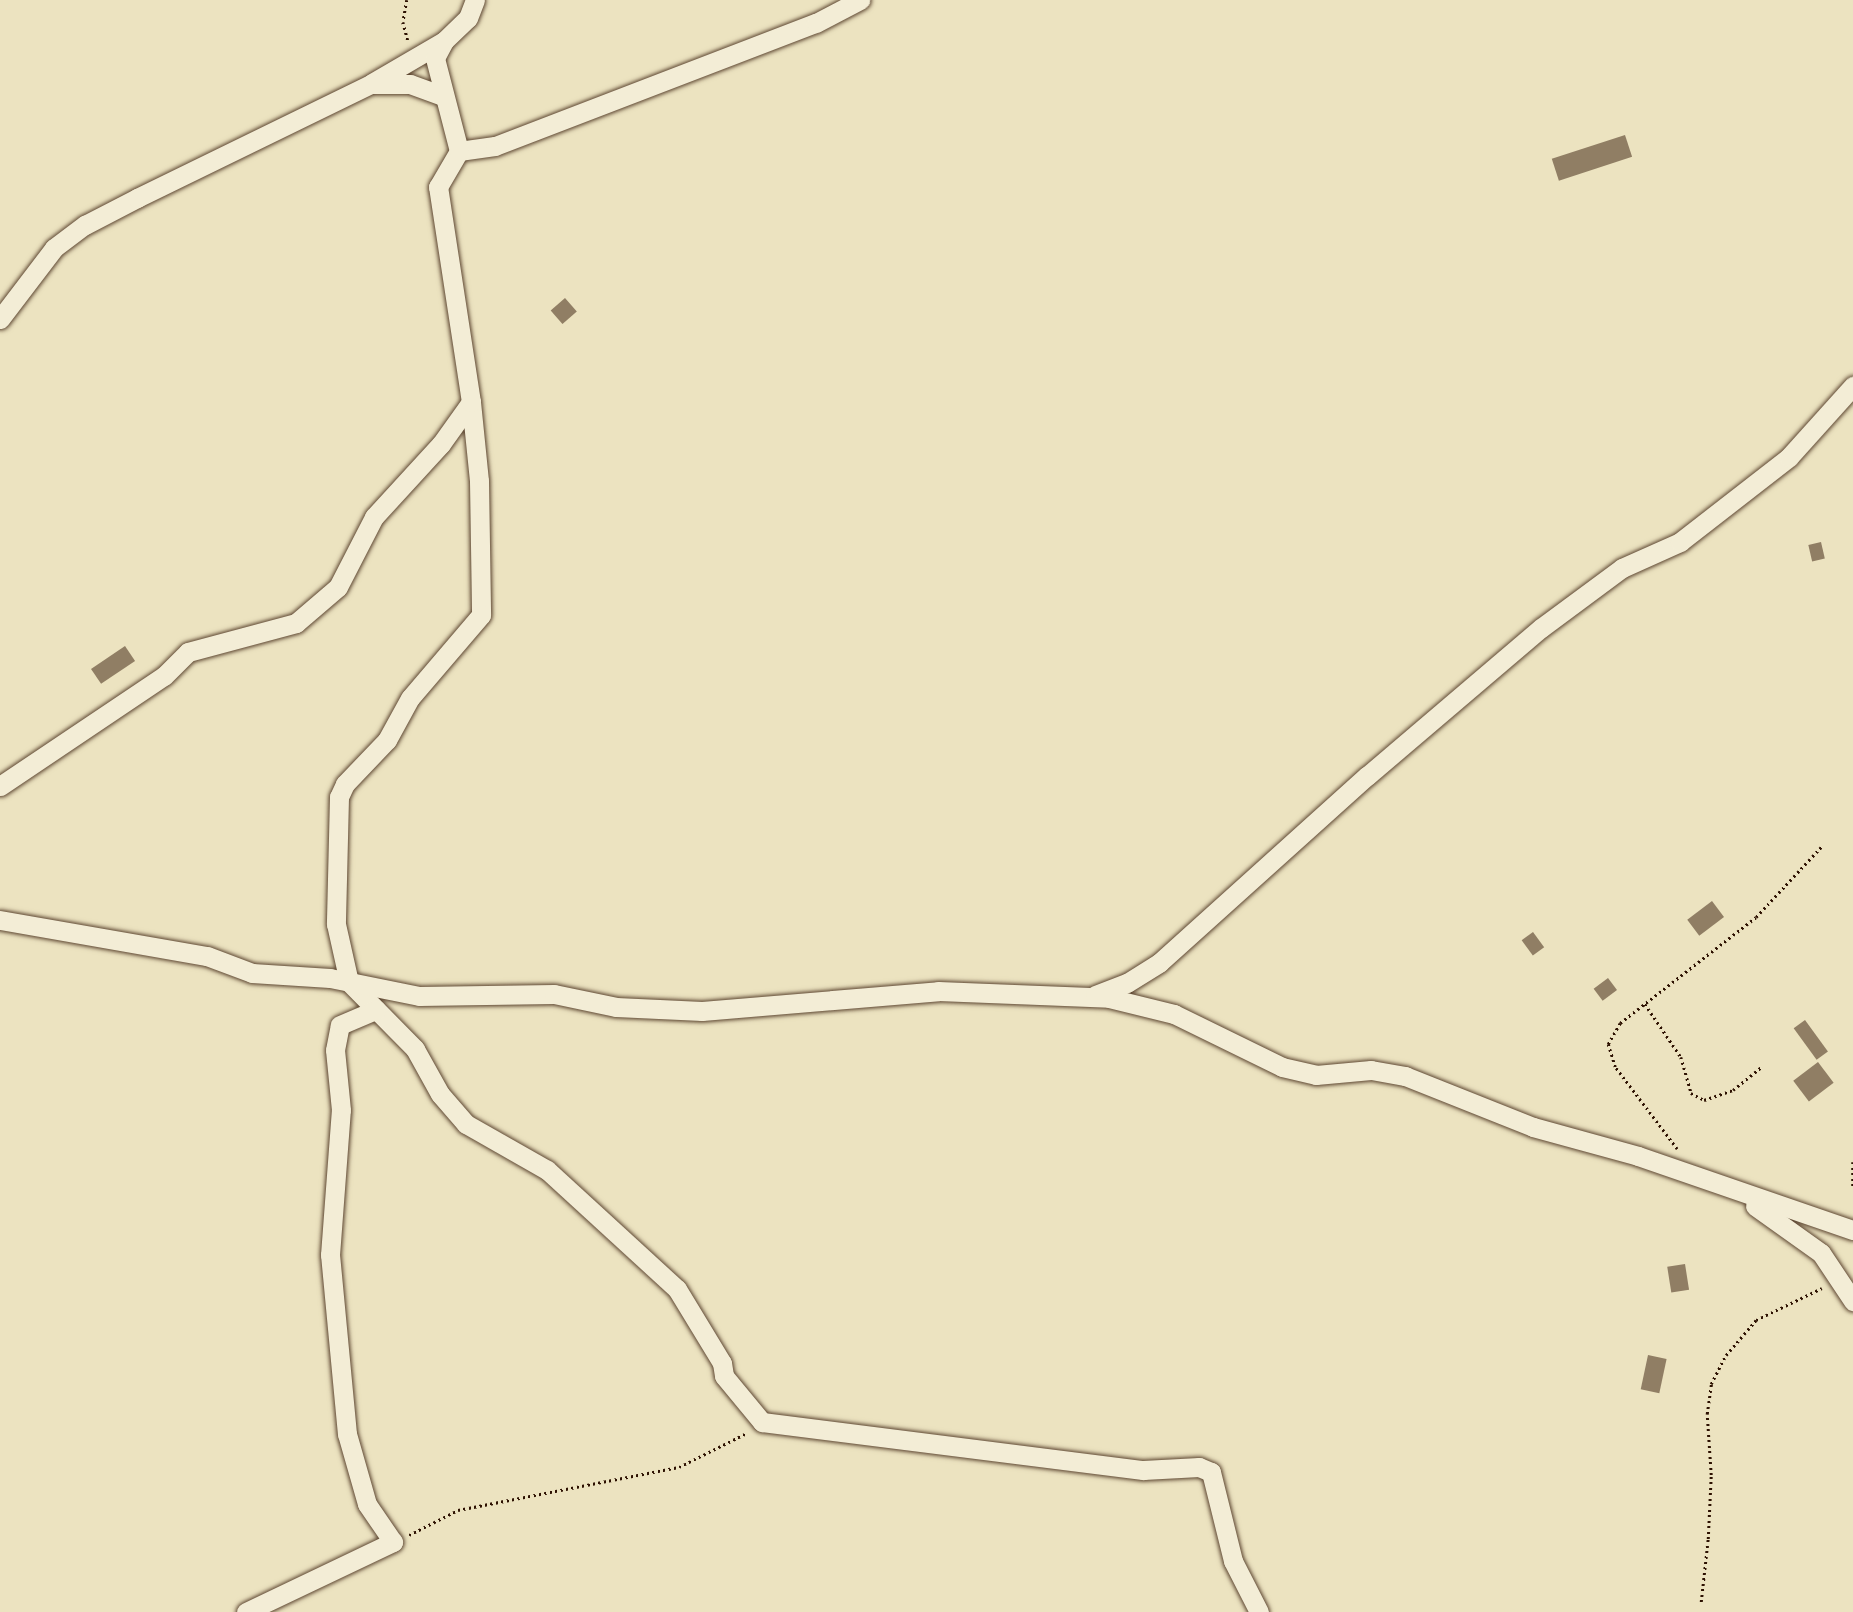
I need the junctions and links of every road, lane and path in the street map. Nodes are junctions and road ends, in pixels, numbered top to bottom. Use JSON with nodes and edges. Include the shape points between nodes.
{"nodes":[{"id":1,"x":407,"y":0,"type":"edge"},
{"id":2,"x":475,"y":0,"type":"edge"},
{"id":3,"x":860,"y":0,"type":"edge"},
{"id":4,"x":444,"y":41,"type":"junction"},
{"id":5,"x":412,"y":60,"type":"junction"},
{"id":6,"x":371,"y":84,"type":"junction"},
{"id":7,"x":443,"y":96,"type":"junction"},
{"id":8,"x":459,"y":151,"type":"junction"},
{"id":9,"x":0,"y":319,"type":"edge"},
{"id":10,"x":1853,"y":386,"type":"edge"},
{"id":11,"x":471,"y":402,"type":"junction"},
{"id":12,"x":0,"y":786,"type":"edge"},
{"id":13,"x":1823,"y":845,"type":"dead end"},
{"id":14,"x":0,"y":920,"type":"edge"},
{"id":15,"x":349,"y":982,"type":"junction"},
{"id":16,"x":1088,"y":998,"type":"junction"},
{"id":17,"x":1644,"y":1004,"type":"junction"},
{"id":18,"x":376,"y":1010,"type":"junction"},
{"id":19,"x":1761,"y":1067,"type":"dead end"},
{"id":20,"x":1682,"y":1155,"type":"dead end"},
{"id":21,"x":1853,"y":1162,"type":"edge"},
{"id":22,"x":1853,"y":1188,"type":"edge"},
{"id":23,"x":1735,"y":1192,"type":"junction"},
{"id":24,"x":1853,"y":1230,"type":"edge"},
{"id":25,"x":1840,"y":1279,"type":"junction"},
{"id":26,"x":1853,"y":1301,"type":"edge"},
{"id":27,"x":762,"y":1422,"type":"junction"},
{"id":28,"x":393,"y":1542,"type":"junction"},
{"id":29,"x":1701,"y":1602,"type":"dead end"},
{"id":30,"x":246,"y":1612,"type":"edge"},
{"id":31,"x":1259,"y":1612,"type":"edge"}],
"edges":[{"from":1,"to":5,"type":"path","via":[[403,22]]},
{"from":2,"to":4,"type":"street","via":[[468,18]]},
{"from":3,"to":8,"type":"street","via":[[816,23],[495,146]]},
{"from":4,"to":5,"type":"street"},
{"from":4,"to":7,"type":"street","via":[[435,58]]},
{"from":5,"to":6,"type":"street"},
{"from":6,"to":7,"type":"street","via":[[410,84]]},
{"from":6,"to":9,"type":"street","via":[[85,225],[54,248]]},
{"from":7,"to":8,"type":"street"},
{"from":8,"to":11,"type":"street","via":[[438,187]]},
{"from":10,"to":16,"type":"street","via":[[1788,457],[1691,534],[1622,568],[1541,628],[1159,963],[1127,983]]},
{"from":11,"to":12,"type":"street","via":[[441,444],[374,517],[338,587],[296,623],[188,652],[164,676]]},
{"from":11,"to":15,"type":"street","via":[[479,481],[481,615],[410,698],[387,740],[345,784],[339,797],[336,924]]},
{"from":13,"to":17,"type":"path","via":[[1756,917]]},
{"from":14,"to":15,"type":"street","via":[[208,956],[252,974]]},
{"from":15,"to":16,"type":"street","via":[[419,996],[554,994],[616,1007],[702,1011],[938,991]]},
{"from":15,"to":18,"type":"street"},
{"from":16,"to":23,"type":"street","via":[[1174,1014],[1282,1067],[1316,1075],[1371,1070],[1405,1076],[1533,1127],[1638,1156]]},
{"from":17,"to":19,"type":"path","via":[[1681,1057],[1691,1093],[1704,1100],[1733,1090]]},
{"from":17,"to":20,"type":"path","via":[[1620,1023],[1608,1044],[1615,1067]]},
{"from":18,"to":27,"type":"street","via":[[415,1049],[440,1094],[466,1124],[547,1170],[677,1289],[722,1363],[723,1376]]},
{"from":18,"to":28,"type":"street","via":[[340,1025],[335,1050],[341,1110],[330,1255],[347,1434],[367,1504]]},
{"from":21,"to":22,"type":"path"},
{"from":23,"to":24,"type":"street"},
{"from":23,"to":25,"type":"street","via":[[1821,1253]]},
{"from":25,"to":26,"type":"street"},
{"from":25,"to":29,"type":"path","via":[[1756,1320],[1726,1355],[1711,1384],[1707,1413],[1711,1475]]},
{"from":27,"to":28,"type":"path","via":[[720,1450],[679,1467],[458,1510]]},
{"from":27,"to":31,"type":"street","via":[[1143,1470],[1199,1467],[1211,1472],[1233,1562]]},
{"from":28,"to":30,"type":"street"}]}
